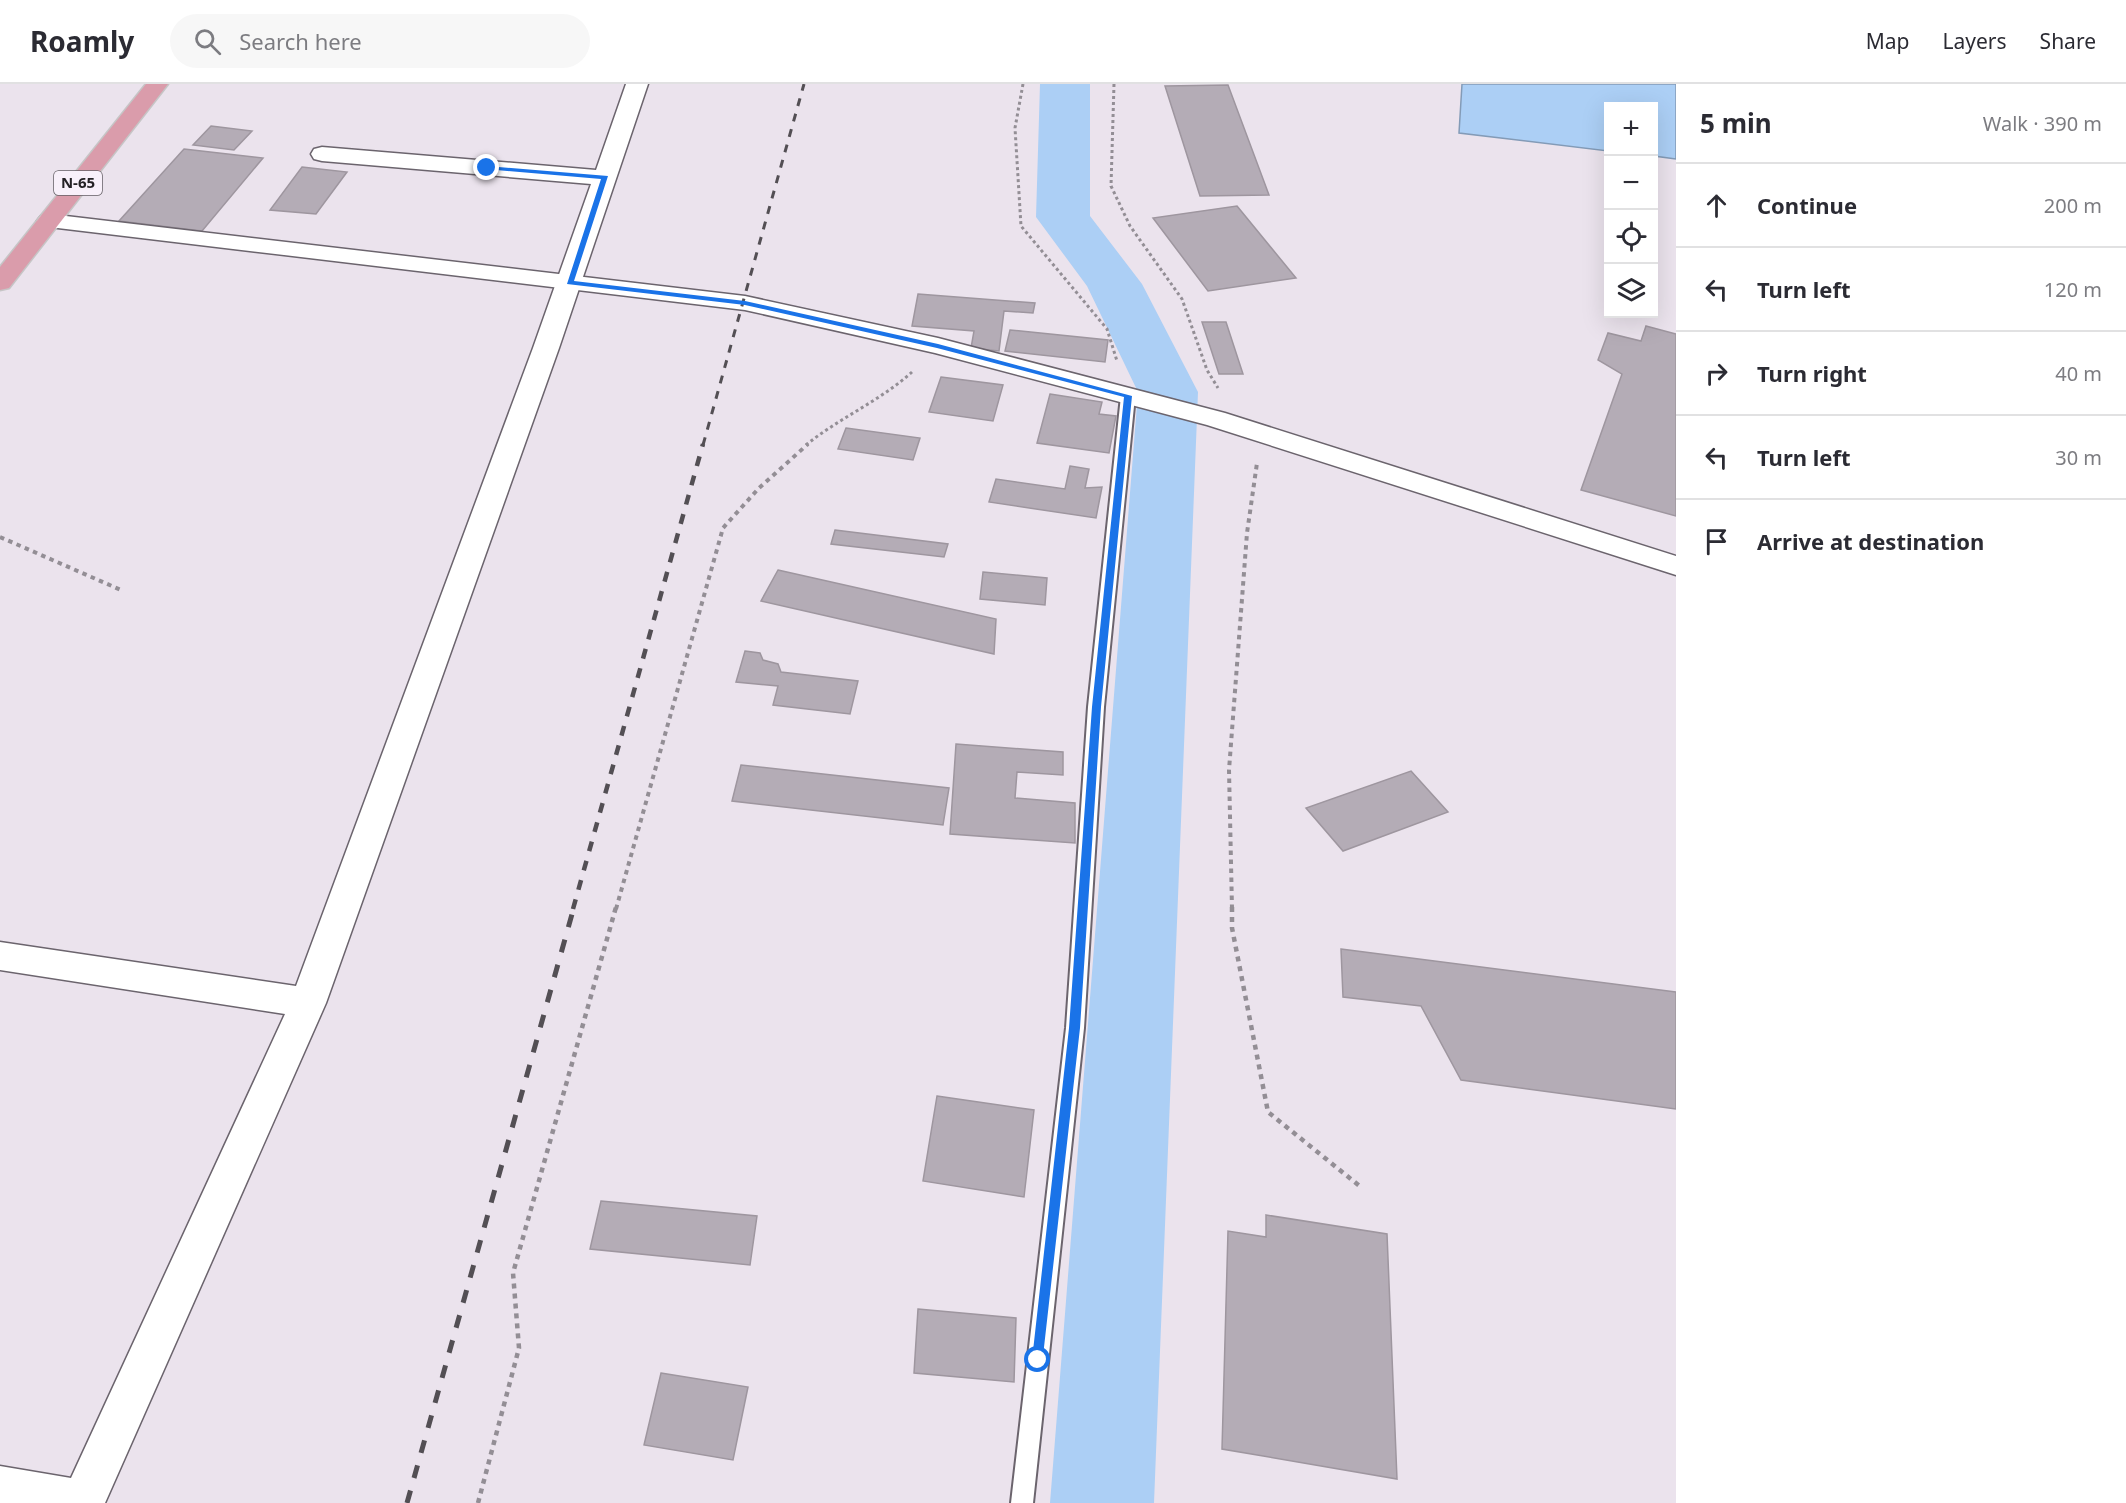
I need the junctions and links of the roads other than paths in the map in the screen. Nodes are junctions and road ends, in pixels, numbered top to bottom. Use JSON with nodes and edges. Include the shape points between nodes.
{"nodes":[{"id":1,"x":156,"y":84,"type":"edge"},
{"id":2,"x":637,"y":84,"type":"edge"},
{"id":3,"x":322,"y":154,"type":"dead end"},
{"id":4,"x":605,"y":178,"type":"junction"},
{"id":5,"x":49,"y":221,"type":"junction"},
{"id":6,"x":0,"y":283,"type":"edge"},
{"id":7,"x":570,"y":283,"type":"junction"},
{"id":8,"x":1136,"y":398,"type":"junction"},
{"id":9,"x":1676,"y":566,"type":"edge"},
{"id":10,"x":0,"y":956,"type":"edge"},
{"id":11,"x":308,"y":1003,"type":"junction"},
{"id":12,"x":0,"y":1488,"type":"edge"},
{"id":13,"x":83,"y":1503,"type":"edge"},
{"id":14,"x":1022,"y":1503,"type":"edge"}],
"edges":[{"from":1,"to":5,"type":"highway","number":"N-65"},
{"from":2,"to":4,"type":"street"},
{"from":3,"to":4,"type":"street"},
{"from":4,"to":7,"type":"street"},
{"from":5,"to":6,"type":"highway","number":"N-65"},
{"from":5,"to":7,"type":"street"},
{"from":7,"to":8,"type":"street","via":[[745,303],[938,346]]},
{"from":7,"to":11,"type":"street"},
{"from":8,"to":9,"type":"street","via":[[1261,432]]},
{"from":8,"to":14,"type":"lane","via":[[1096,707],[1075,1028]]},
{"from":10,"to":11,"type":"street"},
{"from":11,"to":13,"type":"street"},
{"from":12,"to":13,"type":"street"}]}
